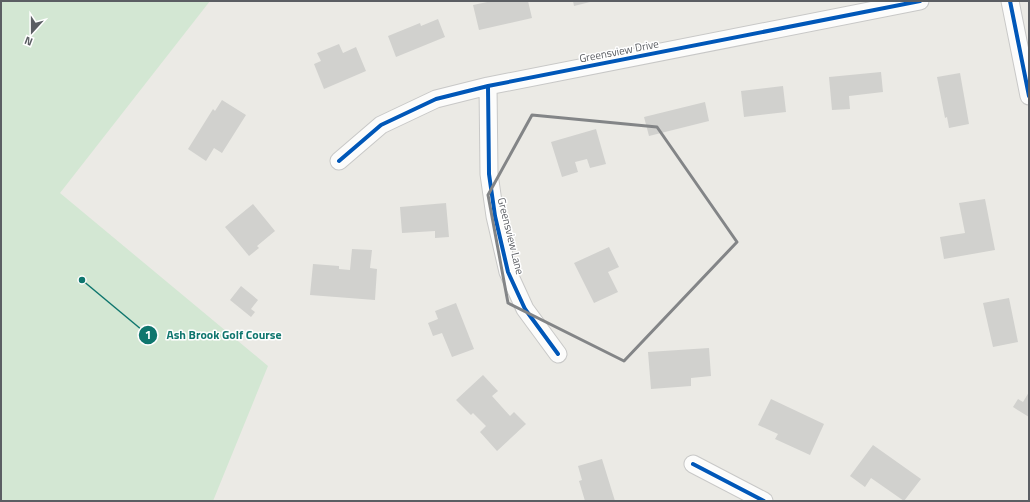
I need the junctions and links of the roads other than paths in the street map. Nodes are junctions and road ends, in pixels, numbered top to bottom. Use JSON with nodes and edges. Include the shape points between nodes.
{"nodes":[{"id":1,"x":920,"y":1,"type":"edge"},
{"id":2,"x":1010,"y":1,"type":"edge"},
{"id":3,"x":488,"y":86,"type":"junction"},
{"id":4,"x":1029,"y":96,"type":"edge"},
{"id":5,"x":339,"y":161,"type":"dead end"},
{"id":6,"x":558,"y":354,"type":"dead end"},
{"id":7,"x":693,"y":464,"type":"dead end"},
{"id":8,"x":764,"y":501,"type":"edge"}],
"edges":[{"from":1,"to":3,"type":"street","name":"Greensview Drive"},
{"from":2,"to":4,"type":"street"},
{"from":3,"to":5,"type":"street","name":"Greensview Drive","via":[[436,99],[381,125]]},
{"from":3,"to":6,"type":"street","name":"Greensview Lane","via":[[489,174],[495,216],[508,272],[525,309]]},
{"from":7,"to":8,"type":"street"}]}
